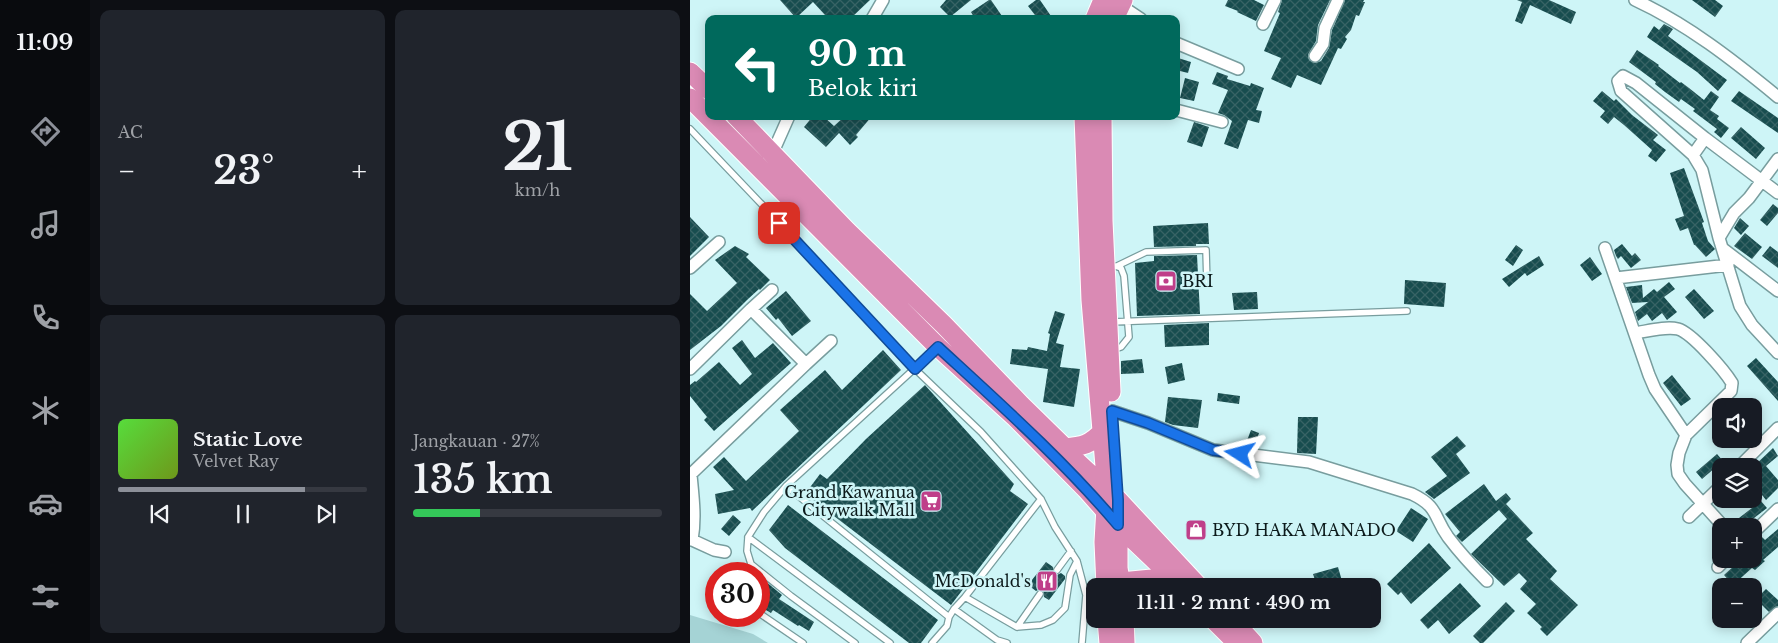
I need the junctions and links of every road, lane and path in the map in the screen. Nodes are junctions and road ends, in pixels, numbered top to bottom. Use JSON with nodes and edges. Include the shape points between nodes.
{"nodes":[{"id":1,"x":883,"y":0,"type":"edge"},
{"id":2,"x":1275,"y":0,"type":"edge"},
{"id":3,"x":1338,"y":0,"type":"edge"},
{"id":4,"x":1635,"y":0,"type":"edge"},
{"id":5,"x":1115,"y":6,"type":"edge"},
{"id":6,"x":874,"y":15,"type":"edge"},
{"id":7,"x":1101,"y":15,"type":"edge"},
{"id":8,"x":1133,"y":15,"type":"edge"},
{"id":9,"x":1263,"y":24,"type":"dead end"},
{"id":10,"x":1180,"y":45,"type":"edge"},
{"id":11,"x":1315,"y":56,"type":"dead end"},
{"id":12,"x":1238,"y":68,"type":"dead end"},
{"id":13,"x":690,"y":72,"type":"edge"},
{"id":14,"x":705,"y":86,"type":"edge"},
{"id":15,"x":1778,"y":97,"type":"edge"},
{"id":16,"x":690,"y":98,"type":"edge"},
{"id":17,"x":1180,"y":111,"type":"edge"},
{"id":18,"x":705,"y":113,"type":"edge"},
{"id":19,"x":712,"y":120,"type":"edge"},
{"id":20,"x":740,"y":120,"type":"edge"},
{"id":21,"x":787,"y":120,"type":"edge"},
{"id":22,"x":1084,"y":120,"type":"edge"},
{"id":23,"x":1102,"y":120,"type":"edge"},
{"id":24,"x":1222,"y":122,"type":"dead end"},
{"id":25,"x":690,"y":129,"type":"edge"},
{"id":26,"x":1705,"y":138,"type":"junction"},
{"id":27,"x":773,"y":152,"type":"junction"},
{"id":28,"x":1693,"y":155,"type":"junction"},
{"id":29,"x":1778,"y":159,"type":"edge"},
{"id":30,"x":1762,"y":180,"type":"junction"},
{"id":31,"x":1778,"y":193,"type":"edge"},
{"id":32,"x":719,"y":242,"type":"dead end"},
{"id":33,"x":1721,"y":243,"type":"junction"},
{"id":34,"x":1605,"y":248,"type":"dead end"},
{"id":35,"x":1728,"y":265,"type":"junction"},
{"id":36,"x":1111,"y":266,"type":"junction"},
{"id":37,"x":690,"y":268,"type":"edge"},
{"id":38,"x":1616,"y":278,"type":"junction"},
{"id":39,"x":1207,"y":285,"type":"dead end"},
{"id":40,"x":772,"y":290,"type":"dead end"},
{"id":41,"x":1778,"y":291,"type":"edge"},
{"id":42,"x":751,"y":309,"type":"junction"},
{"id":43,"x":1407,"y":311,"type":"dead end"},
{"id":44,"x":1128,"y":321,"type":"junction"},
{"id":45,"x":1108,"y":322,"type":"junction"},
{"id":46,"x":1635,"y":333,"type":"junction"},
{"id":47,"x":831,"y":341,"type":"dead end"},
{"id":48,"x":938,"y":347,"type":"junction"},
{"id":49,"x":1110,"y":350,"type":"junction"},
{"id":50,"x":1778,"y":353,"type":"edge"},
{"id":51,"x":806,"y":364,"type":"junction"},
{"id":52,"x":690,"y":368,"type":"edge"},
{"id":53,"x":915,"y":369,"type":"junction"},
{"id":54,"x":1112,"y":411,"type":"junction"},
{"id":55,"x":1778,"y":428,"type":"edge"},
{"id":56,"x":1103,"y":431,"type":"junction"},
{"id":57,"x":1686,"y":435,"type":"junction"},
{"id":58,"x":1065,"y":448,"type":"junction"},
{"id":59,"x":1748,"y":458,"type":"edge"},
{"id":60,"x":690,"y":475,"type":"edge"},
{"id":61,"x":1076,"y":480,"type":"junction"},
{"id":62,"x":786,"y":486,"type":"junction"},
{"id":63,"x":1712,"y":495,"type":"edge"},
{"id":64,"x":1041,"y":499,"type":"junction"},
{"id":65,"x":1110,"y":500,"type":"junction"},
{"id":66,"x":1702,"y":505,"type":"junction"},
{"id":67,"x":1778,"y":509,"type":"edge"},
{"id":68,"x":1689,"y":517,"type":"dead end"},
{"id":69,"x":1715,"y":518,"type":"edge"},
{"id":70,"x":1762,"y":524,"type":"edge"},
{"id":71,"x":1118,"y":525,"type":"junction"},
{"id":72,"x":748,"y":537,"type":"junction"},
{"id":73,"x":691,"y":539,"type":"edge"},
{"id":74,"x":1104,"y":542,"type":"junction"},
{"id":75,"x":1071,"y":550,"type":"junction"},
{"id":76,"x":725,"y":552,"type":"dead end"},
{"id":77,"x":1077,"y":561,"type":"junction"},
{"id":78,"x":750,"y":562,"type":"edge"},
{"id":79,"x":1057,"y":570,"type":"dead end"},
{"id":80,"x":1114,"y":578,"type":"edge"},
{"id":81,"x":1117,"y":578,"type":"edge"},
{"id":82,"x":1173,"y":578,"type":"edge"},
{"id":83,"x":1190,"y":578,"type":"edge"},
{"id":84,"x":770,"y":580,"type":"edge"},
{"id":85,"x":1487,"y":581,"type":"dead end"},
{"id":86,"x":1040,"y":594,"type":"dead end"},
{"id":87,"x":964,"y":597,"type":"junction"},
{"id":88,"x":954,"y":609,"type":"junction"},
{"id":89,"x":1778,"y":613,"type":"edge"},
{"id":90,"x":949,"y":617,"type":"junction"},
{"id":91,"x":770,"y":620,"type":"edge"},
{"id":92,"x":1017,"y":627,"type":"junction"},
{"id":93,"x":1108,"y":628,"type":"edge"},
{"id":94,"x":1124,"y":628,"type":"edge"},
{"id":95,"x":1227,"y":628,"type":"edge"},
{"id":96,"x":1233,"y":628,"type":"edge"},
{"id":97,"x":803,"y":643,"type":"edge"},
{"id":98,"x":855,"y":643,"type":"edge"},
{"id":99,"x":890,"y":643,"type":"edge"},
{"id":100,"x":932,"y":643,"type":"edge"},
{"id":101,"x":1007,"y":643,"type":"edge"},
{"id":102,"x":1082,"y":643,"type":"edge"},
{"id":103,"x":1109,"y":643,"type":"edge"},
{"id":104,"x":1125,"y":643,"type":"edge"},
{"id":105,"x":1237,"y":643,"type":"edge"},
{"id":106,"x":1253,"y":643,"type":"edge"},
{"id":107,"x":1747,"y":643,"type":"edge"}],
"edges":[{"from":1,"to":6,"type":"street"},
{"from":2,"to":9,"type":"street"},
{"from":3,"to":11,"type":"street","via":[[1325,28],[1324,44]]},
{"from":4,"to":15,"type":"street","via":[[1688,29]]},
{"from":5,"to":7,"type":"highway"},
{"from":5,"to":8,"type":"street"},
{"from":10,"to":12,"type":"street"},
{"from":13,"to":14,"type":"highway"},
{"from":16,"to":18,"type":"highway"},
{"from":17,"to":24,"type":"street"},
{"from":19,"to":48,"type":"highway"},
{"from":20,"to":27,"type":"highway"},
{"from":21,"to":27,"type":"street"},
{"from":22,"to":56,"type":"highway","via":[[1091,300]]},
{"from":23,"to":36,"type":"highway","via":[[1103,221]]},
{"from":25,"to":53,"type":"lane"},
{"from":26,"to":28,"type":"street"},
{"from":26,"to":28,"type":"street","via":[[1636,83],[1623,76],[1620,78],[1621,91]]},
{"from":26,"to":30,"type":"street"},
{"from":27,"to":58,"type":"highway","via":[[847,231]]},
{"from":28,"to":33,"type":"street","via":[[1702,170]]},
{"from":29,"to":30,"type":"street"},
{"from":30,"to":31,"type":"street"},
{"from":30,"to":33,"type":"street","via":[[1734,213]]},
{"from":32,"to":37,"type":"street"},
{"from":33,"to":35,"type":"street"},
{"from":33,"to":41,"type":"street"},
{"from":34,"to":38,"type":"street"},
{"from":35,"to":38,"type":"street"},
{"from":35,"to":50,"type":"street","via":[[1745,315]]},
{"from":36,"to":39,"type":"lane","via":[[1146,252],[1206,250]]},
{"from":36,"to":44,"type":"lane","via":[[1120,268],[1124,276]]},
{"from":36,"to":45,"type":"highway"},
{"from":38,"to":46,"type":"street"},
{"from":40,"to":42,"type":"street"},
{"from":42,"to":51,"type":"street"},
{"from":42,"to":52,"type":"street"},
{"from":43,"to":44,"type":"lane"},
{"from":44,"to":45,"type":"lane"},
{"from":44,"to":49,"type":"lane","via":[[1128,340],[1121,347]]},
{"from":45,"to":49,"type":"highway"},
{"from":46,"to":57,"type":"street","via":[[1655,389]]},
{"from":46,"to":57,"type":"street","via":[[1682,331],[1732,383],[1731,391]]},
{"from":47,"to":51,"type":"street"},
{"from":48,"to":53,"type":"lane"},
{"from":48,"to":61,"type":"highway","via":[[1016,418]]},
{"from":49,"to":54,"type":"highway"},
{"from":51,"to":60,"type":"street"},
{"from":53,"to":62,"type":"lane"},
{"from":53,"to":64,"type":"lane","via":[[981,432]]},
{"from":54,"to":65,"type":"highway"},
{"from":54,"to":85,"type":"street","via":[[1213,450],[1309,462],[1412,494],[1432,507],[1448,536]]},
{"from":55,"to":59,"type":"street"},
{"from":56,"to":58,"type":"highway","via":[[1094,441]]},
{"from":56,"to":65,"type":"highway"},
{"from":57,"to":66,"type":"street","via":[[1679,453],[1678,474]]},
{"from":58,"to":65,"type":"highway"},
{"from":60,"to":73,"type":"street","via":[[694,509]]},
{"from":61,"to":65,"type":"highway"},
{"from":61,"to":74,"type":"highway"},
{"from":62,"to":72,"type":"lane"},
{"from":62,"to":90,"type":"lane"},
{"from":63,"to":66,"type":"street"},
{"from":64,"to":75,"type":"lane"},
{"from":64,"to":87,"type":"lane"},
{"from":65,"to":71,"type":"highway"},
{"from":65,"to":74,"type":"highway"},
{"from":65,"to":83,"type":"highway"},
{"from":66,"to":68,"type":"street"},
{"from":66,"to":69,"type":"street"},
{"from":67,"to":70,"type":"street"},
{"from":71,"to":81,"type":"highway"},
{"from":71,"to":82,"type":"highway"},
{"from":72,"to":78,"type":"lane"},
{"from":72,"to":99,"type":"lane"},
{"from":73,"to":76,"type":"street"},
{"from":74,"to":80,"type":"highway"},
{"from":75,"to":77,"type":"lane"},
{"from":75,"to":79,"type":"lane"},
{"from":77,"to":92,"type":"lane","via":[[1070,575],[1065,608],[1060,615],[1041,625]]},
{"from":77,"to":102,"type":"lane","via":[[1086,595]]},
{"from":84,"to":98,"type":"lane"},
{"from":86,"to":92,"type":"lane"},
{"from":87,"to":88,"type":"lane"},
{"from":87,"to":92,"type":"lane"},
{"from":88,"to":90,"type":"lane"},
{"from":88,"to":101,"type":"lane"},
{"from":89,"to":107,"type":"street"},
{"from":90,"to":100,"type":"lane","via":[[947,626]]},
{"from":91,"to":97,"type":"lane"},
{"from":93,"to":103,"type":"highway"},
{"from":94,"to":104,"type":"highway"},
{"from":95,"to":105,"type":"highway"},
{"from":96,"to":106,"type":"highway"}]}
